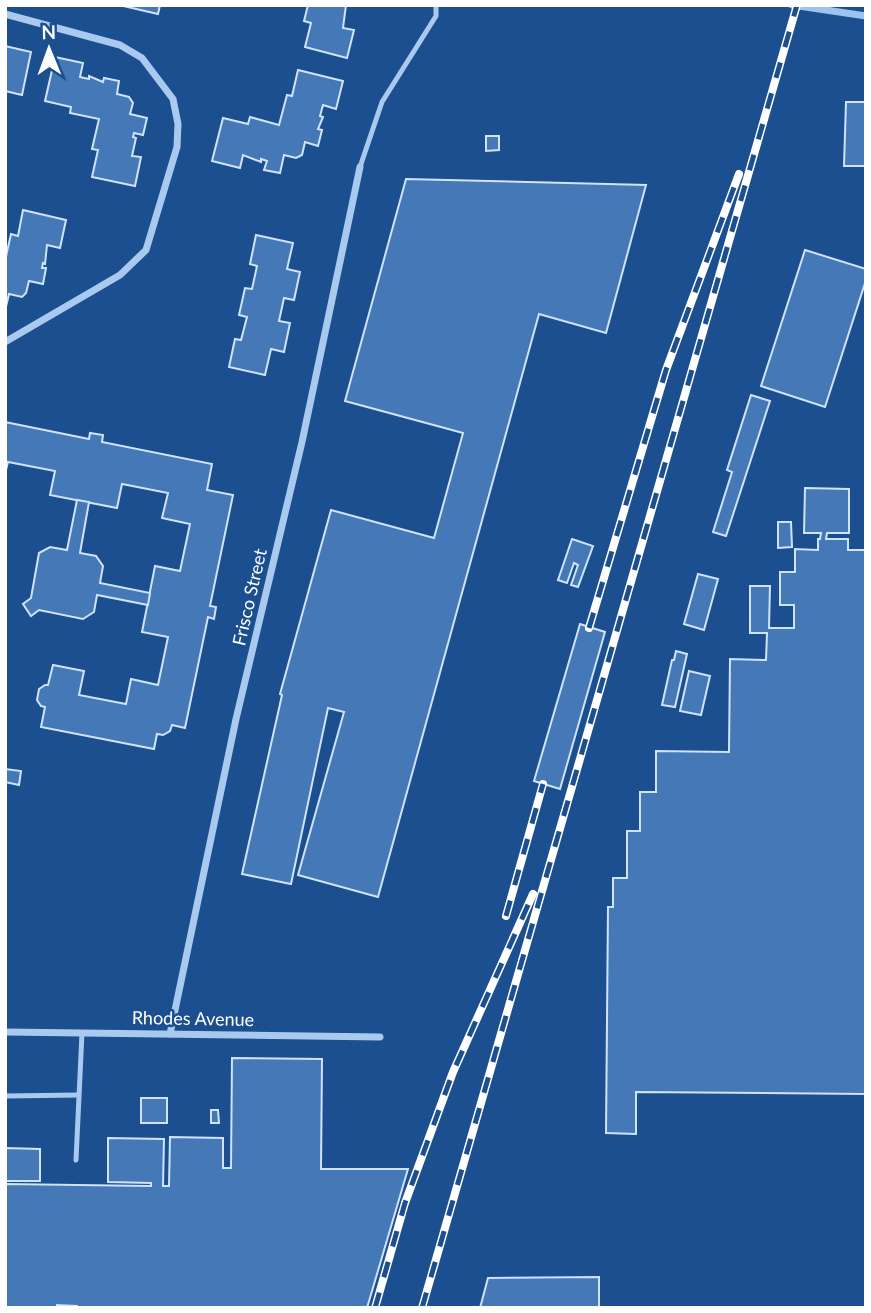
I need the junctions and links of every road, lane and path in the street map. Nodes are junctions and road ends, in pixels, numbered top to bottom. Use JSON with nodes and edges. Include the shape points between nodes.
{"nodes":[{"id":1,"x":436,"y":5,"type":"edge"},
{"id":2,"x":5,"y":14,"type":"edge"},
{"id":3,"x":359,"y":167,"type":"joint"},
{"id":4,"x":5,"y":342,"type":"edge"},
{"id":5,"x":5,"y":1032,"type":"edge"},
{"id":6,"x":82,"y":1033,"type":"junction"},
{"id":7,"x":170,"y":1034,"type":"junction"},
{"id":8,"x":380,"y":1037,"type":"dead end"},
{"id":9,"x":78,"y":1095,"type":"junction"},
{"id":10,"x":5,"y":1096,"type":"edge"},
{"id":11,"x":76,"y":1160,"type":"dead end"}],
"edges":[{"from":1,"to":3,"type":"lane","via":[[436,16],[382,102]]},
{"from":2,"to":4,"type":"street","via":[[120,46],[142,58],[173,99],[178,124],[177,147],[146,250],[120,275]]},
{"from":3,"to":7,"type":"street","name":"Frisco Street"},
{"from":5,"to":6,"type":"street","name":"Rhodes Avenue"},
{"from":6,"to":7,"type":"street","name":"Rhodes Avenue"},
{"from":6,"to":9,"type":"lane"},
{"from":7,"to":8,"type":"street","name":"Rhodes Avenue"},
{"from":9,"to":10,"type":"lane"},
{"from":9,"to":11,"type":"lane"}]}
